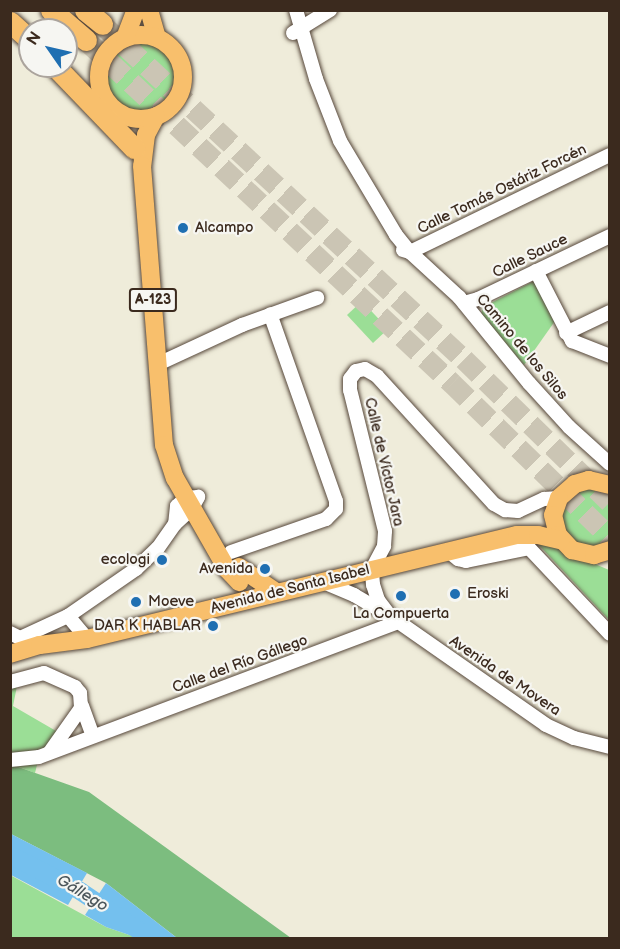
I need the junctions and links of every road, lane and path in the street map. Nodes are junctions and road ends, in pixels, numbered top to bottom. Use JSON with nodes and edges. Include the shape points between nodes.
{"nodes":[{"id":1,"x":53,"y":10,"type":"edge"},
{"id":2,"x":85,"y":10,"type":"edge"},
{"id":3,"x":330,"y":10,"type":"edge"},
{"id":4,"x":294,"y":12,"type":"edge"},
{"id":5,"x":99,"y":17,"type":"tunnel mouth"},
{"id":6,"x":316,"y":17,"type":"junction"},
{"id":7,"x":150,"y":18,"type":"edge"},
{"id":8,"x":297,"y":31,"type":"junction"},
{"id":9,"x":125,"y":38,"type":"junction"},
{"id":10,"x":86,"y":40,"type":"tunnel mouth"},
{"id":11,"x":78,"y":77,"type":"edge"},
{"id":12,"x":66,"y":78,"type":"edge"},
{"id":13,"x":102,"y":93,"type":"junction"},
{"id":14,"x":116,"y":111,"type":"junction"},
{"id":15,"x":156,"y":116,"type":"junction"},
{"id":16,"x":609,"y":155,"type":"edge"},
{"id":17,"x":138,"y":157,"type":"junction"},
{"id":18,"x":609,"y":236,"type":"edge"},
{"id":19,"x":410,"y":252,"type":"junction"},
{"id":20,"x":536,"y":271,"type":"junction"},
{"id":21,"x":317,"y":298,"type":"dead end"},
{"id":22,"x":464,"y":303,"type":"junction"},
{"id":23,"x":609,"y":312,"type":"edge"},
{"id":24,"x":270,"y":314,"type":"junction"},
{"id":25,"x":566,"y":333,"type":"junction"},
{"id":26,"x":609,"y":356,"type":"edge"},
{"id":27,"x":158,"y":364,"type":"junction"},
{"id":28,"x":609,"y":464,"type":"edge"},
{"id":29,"x":609,"y":485,"type":"edge"},
{"id":30,"x":194,"y":506,"type":"junction"},
{"id":31,"x":556,"y":507,"type":"junction"},
{"id":32,"x":175,"y":524,"type":"junction"},
{"id":33,"x":517,"y":535,"type":"junction"},
{"id":34,"x":560,"y":540,"type":"junction"},
{"id":35,"x":448,"y":551,"type":"junction"},
{"id":36,"x":604,"y":556,"type":"edge"},
{"id":37,"x":234,"y":567,"type":"junction"},
{"id":38,"x":372,"y":569,"type":"junction"},
{"id":39,"x":321,"y":581,"type":"junction"},
{"id":40,"x":276,"y":592,"type":"junction"},
{"id":41,"x":244,"y":600,"type":"junction"},
{"id":42,"x":216,"y":607,"type":"junction"},
{"id":43,"x":68,"y":616,"type":"junction"},
{"id":44,"x":394,"y":619,"type":"junction"},
{"id":45,"x":10,"y":633,"type":"edge"},
{"id":46,"x":609,"y":634,"type":"edge"},
{"id":47,"x":87,"y":639,"type":"junction"},
{"id":48,"x":63,"y":644,"type":"junction"},
{"id":49,"x":10,"y":654,"type":"edge"},
{"id":50,"x":10,"y":668,"type":"edge"},
{"id":51,"x":10,"y":682,"type":"edge"},
{"id":52,"x":82,"y":706,"type":"junction"},
{"id":53,"x":93,"y":736,"type":"junction"},
{"id":54,"x":609,"y":747,"type":"edge"},
{"id":55,"x":44,"y":755,"type":"junction"},
{"id":56,"x":10,"y":760,"type":"edge"}],
"edges":[{"from":1,"to":10,"type":"highway"},
{"from":2,"to":5,"type":"highway"},
{"from":3,"to":6,"type":"street"},
{"from":4,"to":6,"type":"street"},
{"from":4,"to":8,"type":"street","name":"Camino de los Silos"},
{"from":6,"to":8,"type":"street"},
{"from":7,"to":9,"type":"main road"},
{"from":7,"to":9,"type":"main road","via":[[138,35]]},
{"from":7,"to":15,"type":"main road","number":"A-123","via":[[176,54],[183,77],[176,101]]},
{"from":8,"to":19,"type":"street","name":"Camino de los Silos","via":[[320,112],[349,173],[393,243]]},
{"from":9,"to":13,"type":"main road","via":[[111,47],[102,61]]},
{"from":11,"to":13,"type":"highway"},
{"from":12,"to":17,"type":"highway"},
{"from":13,"to":14,"type":"main road","number":"A-123"},
{"from":14,"to":15,"type":"main road","via":[[139,119]]},
{"from":14,"to":17,"type":"main road","number":"A-123"},
{"from":15,"to":17,"type":"main road","number":"A-123"},
{"from":16,"to":19,"type":"street","name":"Calle Tomás Ostáriz Forcén"},
{"from":17,"to":27,"type":"main road","number":"A-123"},
{"from":18,"to":20,"type":"street","name":"Calle Sauce"},
{"from":19,"to":22,"type":"street","name":"Camino de los Silos"},
{"from":20,"to":22,"type":"street","name":"Calle Sauce"},
{"from":20,"to":25,"type":"street"},
{"from":21,"to":24,"type":"street"},
{"from":22,"to":28,"type":"street","name":"Camino de los Silos","via":[[529,383]]},
{"from":23,"to":25,"type":"street"},
{"from":24,"to":27,"type":"street"},
{"from":24,"to":37,"type":"street","via":[[336,509],[326,519]]},
{"from":25,"to":26,"type":"street","via":[[576,344]]},
{"from":27,"to":30,"type":"main road","number":"A-123","via":[[162,408]]},
{"from":29,"to":31,"type":"main road","name":"Avenida de Santa Isabel","via":[[582,482],[568,488]]},
{"from":30,"to":32,"type":"street"},
{"from":30,"to":32,"type":"street","via":[[175,510]]},
{"from":30,"to":37,"type":"main road","number":"A-123"},
{"from":31,"to":33,"type":"main road","name":"Avenida de Santa Isabel"},
{"from":31,"to":34,"type":"main road","via":[[555,531]]},
{"from":31,"to":38,"type":"street","name":"Calle de Víctor Jara","via":[[544,499],[518,511],[494,504],[377,376],[365,369],[352,375],[349,384],[385,531],[384,546]]},
{"from":32,"to":43,"type":"street","via":[[136,569]]},
{"from":33,"to":34,"type":"main road","name":"Avenida de Santa Isabel"},
{"from":33,"to":35,"type":"main road","name":"Avenida de Santa Isabel"},
{"from":34,"to":36,"type":"main road","name":"Avenida de Santa Isabel","via":[[572,550]]},
{"from":35,"to":38,"type":"main road","name":"Avenida de Santa Isabel"},
{"from":35,"to":46,"type":"street","via":[[466,561],[530,548]]},
{"from":37,"to":40,"type":"main road","number":"A-123"},
{"from":37,"to":41,"type":"main road","number":"A-123"},
{"from":37,"to":42,"type":"main road"},
{"from":38,"to":39,"type":"main road","name":"Avenida de Santa Isabel"},
{"from":38,"to":44,"type":"street","name":"Avenida de Movera","via":[[375,593]]},
{"from":39,"to":40,"type":"main road","name":"Avenida de Santa Isabel"},
{"from":39,"to":44,"type":"street","name":"Avenida de Movera"},
{"from":40,"to":41,"type":"main road","name":"Avenida de Santa Isabel"},
{"from":41,"to":42,"type":"main road","name":"Avenida de Santa Isabel"},
{"from":42,"to":47,"type":"main road","name":"Avenida de Santa Isabel"},
{"from":43,"to":45,"type":"street","via":[[20,638]]},
{"from":43,"to":47,"type":"street"},
{"from":44,"to":53,"type":"street","name":"Calle del Río Gállego"},
{"from":44,"to":54,"type":"street","name":"Avenida de Movera","via":[[546,725],[574,738]]},
{"from":47,"to":48,"type":"main road","name":"Avenida de Santa Isabel"},
{"from":48,"to":49,"type":"main road","name":"Avenida de Santa Isabel","via":[[40,645]]},
{"from":48,"to":50,"type":"main road","name":"Avenida de Santa Isabel"},
{"from":51,"to":52,"type":"street","via":[[45,672],[75,687]]},
{"from":52,"to":53,"type":"street"},
{"from":52,"to":55,"type":"street"},
{"from":53,"to":55,"type":"street","name":"Calle del Río Gállego"},
{"from":55,"to":56,"type":"street","name":"Calle del Río Gállego"}]}
